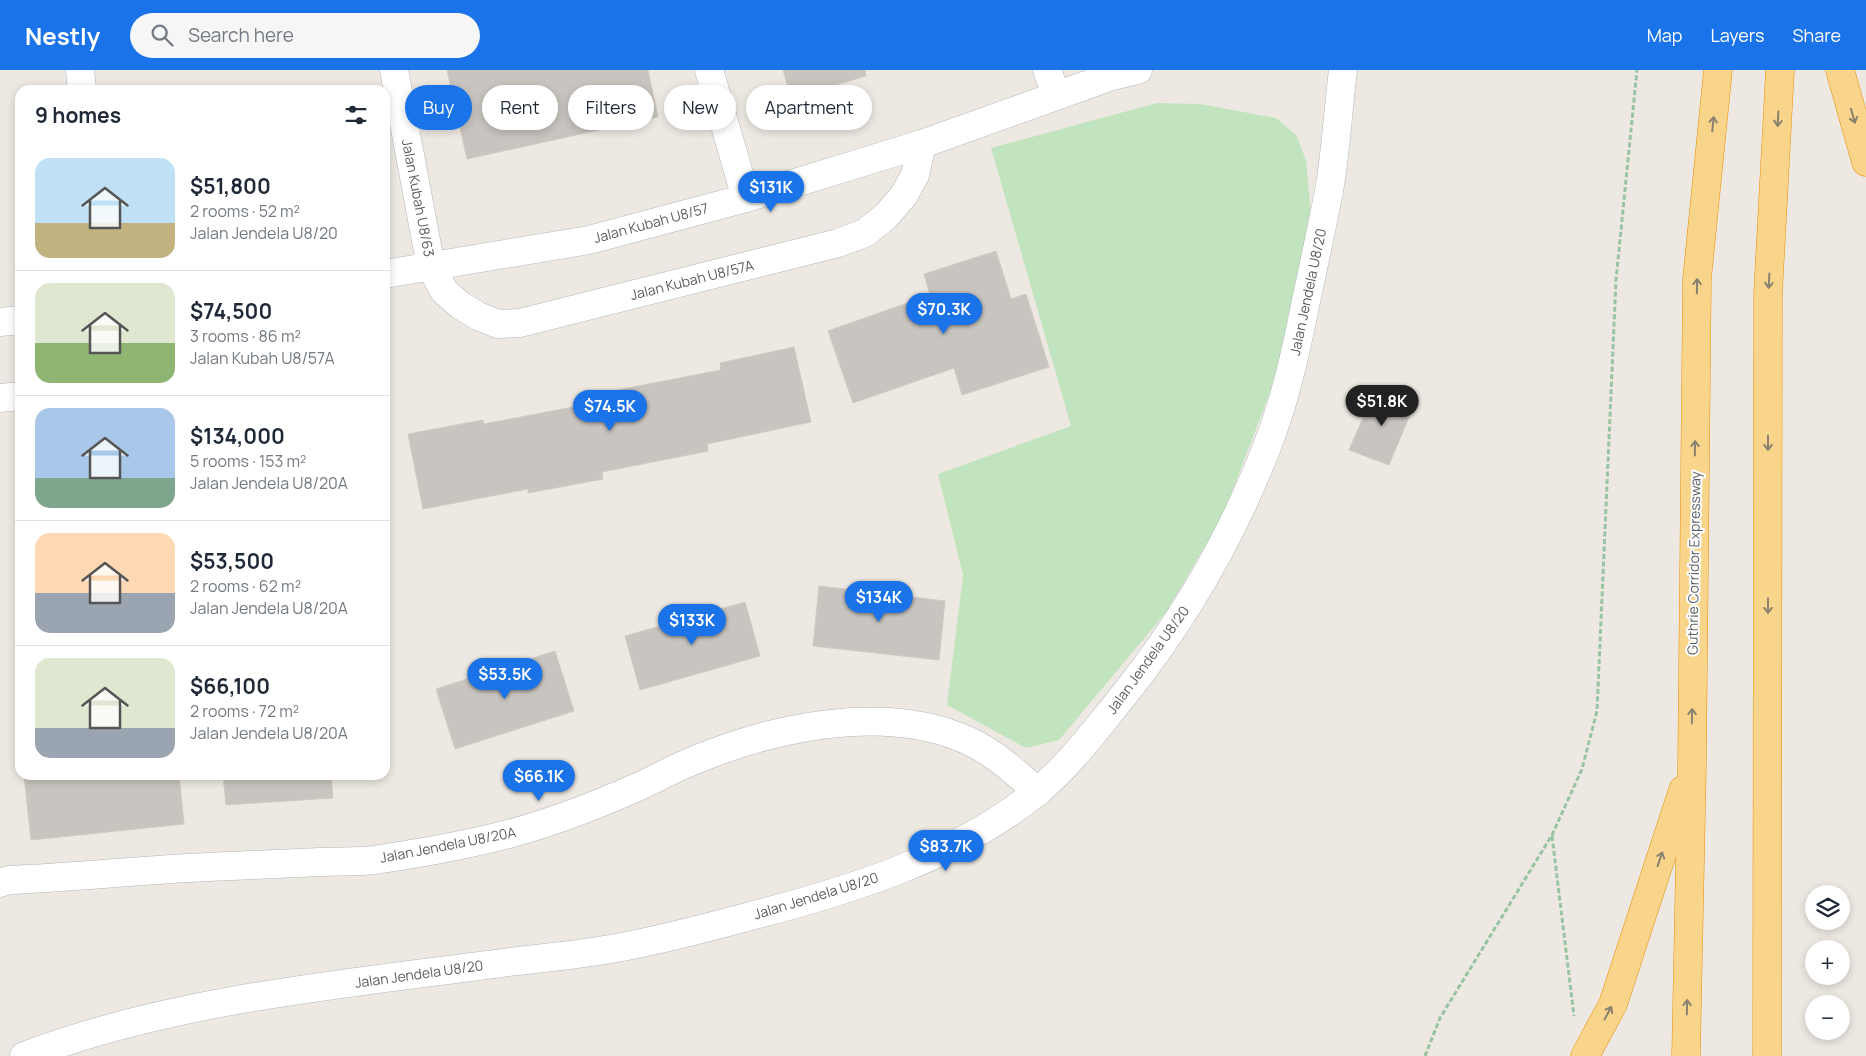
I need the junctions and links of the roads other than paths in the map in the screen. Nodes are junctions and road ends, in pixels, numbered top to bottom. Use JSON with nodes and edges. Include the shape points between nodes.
{"nodes":[{"id":1,"x":80,"y":70,"type":"edge"},
{"id":2,"x":394,"y":70,"type":"edge"},
{"id":3,"x":709,"y":70,"type":"edge"},
{"id":4,"x":1138,"y":70,"type":"edge"},
{"id":5,"x":1718,"y":70,"type":"edge"},
{"id":6,"x":1780,"y":70,"type":"edge"},
{"id":7,"x":1840,"y":70,"type":"edge"},
{"id":8,"x":1338,"y":71,"type":"edge"},
{"id":9,"x":1052,"y":82,"type":"edge"},
{"id":10,"x":82,"y":85,"type":"edge"},
{"id":11,"x":922,"y":144,"type":"junction"},
{"id":12,"x":1866,"y":162,"type":"edge"},
{"id":13,"x":746,"y":198,"type":"junction"},
{"id":14,"x":431,"y":267,"type":"junction"},
{"id":15,"x":390,"y":273,"type":"edge"},
{"id":16,"x":15,"y":320,"type":"edge"},
{"id":17,"x":0,"y":322,"type":"edge"},
{"id":18,"x":15,"y":396,"type":"edge"},
{"id":19,"x":0,"y":398,"type":"edge"},
{"id":20,"x":1692,"y":764,"type":"junction"},
{"id":21,"x":1038,"y":792,"type":"junction"},
{"id":22,"x":0,"y":883,"type":"edge"},
{"id":23,"x":24,"y":1056,"type":"edge"},
{"id":24,"x":1586,"y":1056,"type":"edge"},
{"id":25,"x":1686,"y":1056,"type":"edge"},
{"id":26,"x":1767,"y":1056,"type":"edge"}],
"edges":[{"from":1,"to":10,"type":"street"},
{"from":2,"to":14,"type":"street","name":"Jalan Kubah U8/63"},
{"from":3,"to":13,"type":"street"},
{"from":4,"to":9,"type":"street","name":"Jalan Kubah U8/57"},
{"from":20,"to":5,"type":"highway","name":"Guthrie Corridor Expressway","one_way":true,"via":[[1697,279]]},
{"from":6,"to":26,"type":"highway","one_way":true,"via":[[1768,294]]},
{"from":7,"to":12,"type":"highway","one_way":true},
{"from":8,"to":21,"type":"street","name":"Jalan Jendela U8/20","via":[[1330,186],[1302,321],[1272,433],[1254,478],[1200,587],[1170,633],[1105,719]]},
{"from":9,"to":11,"type":"street","name":"Jalan Kubah U8/57"},
{"from":11,"to":13,"type":"street","name":"Jalan Kubah U8/57"},
{"from":11,"to":14,"type":"street","name":"Jalan Kubah U8/57A","via":[[915,175],[904,195],[865,233],[819,248],[520,323],[498,324],[460,306],[444,291]]},
{"from":13,"to":14,"type":"street","name":"Jalan Kubah U8/57","via":[[589,240]]},
{"from":14,"to":15,"type":"street","name":"Jalan Kubah U8/57"},
{"from":16,"to":17,"type":"street"},
{"from":18,"to":19,"type":"street"},
{"from":24,"to":20,"type":"highway","one_way":true,"via":[[1613,1004]]},
{"from":25,"to":20,"type":"highway","name":"Guthrie Corridor Expressway","one_way":true},
{"from":21,"to":22,"type":"street","name":"Jalan Jendela U8/20A","via":[[1002,761],[969,741],[935,729],[895,721],[852,722],[738,745],[586,808],[470,844],[373,860],[204,867]]},
{"from":21,"to":23,"type":"street","name":"Jalan Jendela U8/20","via":[[985,828],[923,860],[850,889],[740,919],[611,949],[312,988],[202,1006]]}]}
